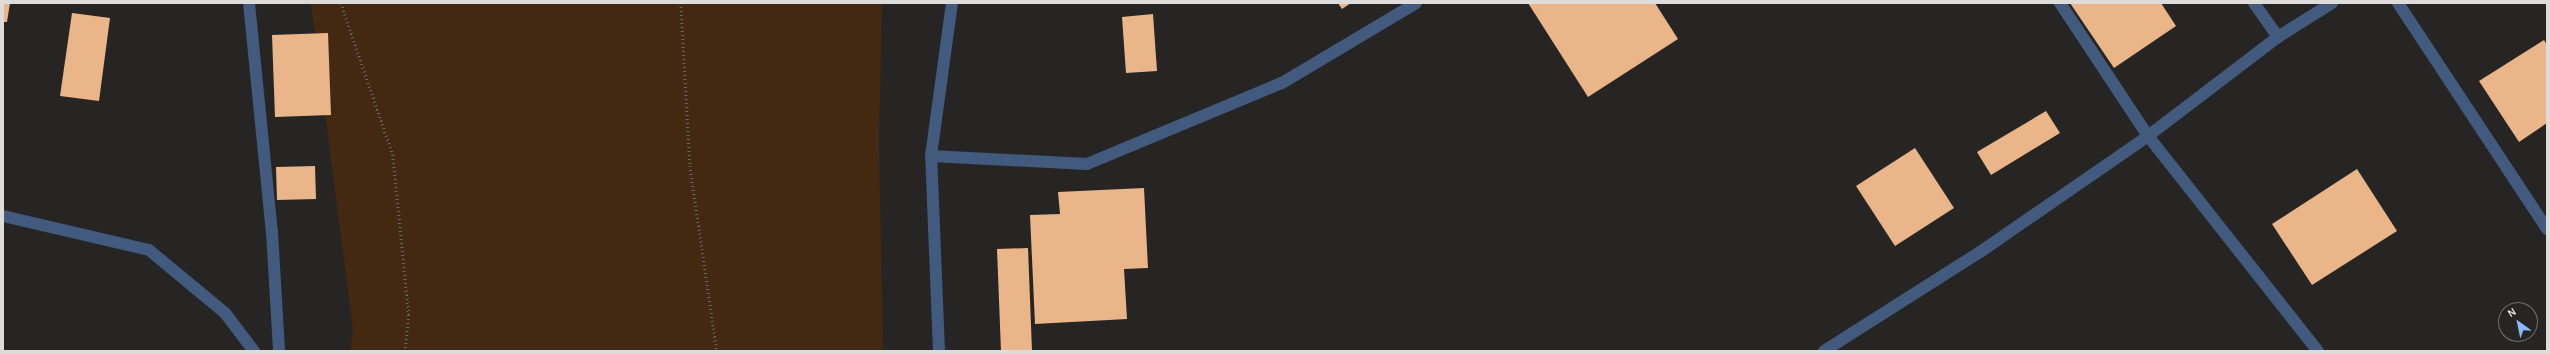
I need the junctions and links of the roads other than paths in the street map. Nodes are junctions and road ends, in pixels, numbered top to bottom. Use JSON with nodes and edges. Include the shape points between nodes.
{"nodes":[{"id":1,"x":249,"y":3,"type":"edge"},
{"id":2,"x":952,"y":3,"type":"edge"},
{"id":3,"x":1416,"y":3,"type":"edge"},
{"id":4,"x":2060,"y":3,"type":"edge"},
{"id":5,"x":2254,"y":3,"type":"edge"},
{"id":6,"x":2332,"y":3,"type":"edge"},
{"id":7,"x":2398,"y":3,"type":"edge"},
{"id":8,"x":2278,"y":37,"type":"junction"},
{"id":9,"x":2148,"y":136,"type":"junction"},
{"id":10,"x":931,"y":156,"type":"junction"},
{"id":11,"x":3,"y":216,"type":"edge"},
{"id":12,"x":2547,"y":229,"type":"edge"},
{"id":13,"x":254,"y":351,"type":"edge"},
{"id":14,"x":279,"y":351,"type":"edge"},
{"id":15,"x":939,"y":351,"type":"edge"},
{"id":16,"x":1824,"y":351,"type":"edge"},
{"id":17,"x":2318,"y":351,"type":"edge"}],
"edges":[{"from":1,"to":14,"type":"street","via":[[272,232]]},
{"from":2,"to":10,"type":"street"},
{"from":3,"to":10,"type":"street","via":[[1282,83],[1087,164]]},
{"from":4,"to":9,"type":"street"},
{"from":5,"to":8,"type":"street"},
{"from":6,"to":8,"type":"street"},
{"from":7,"to":12,"type":"street"},
{"from":8,"to":9,"type":"street"},
{"from":9,"to":16,"type":"street","via":[[1983,250]]},
{"from":9,"to":17,"type":"street"},
{"from":10,"to":15,"type":"street"},
{"from":11,"to":13,"type":"street","via":[[149,250],[225,313]]}]}
